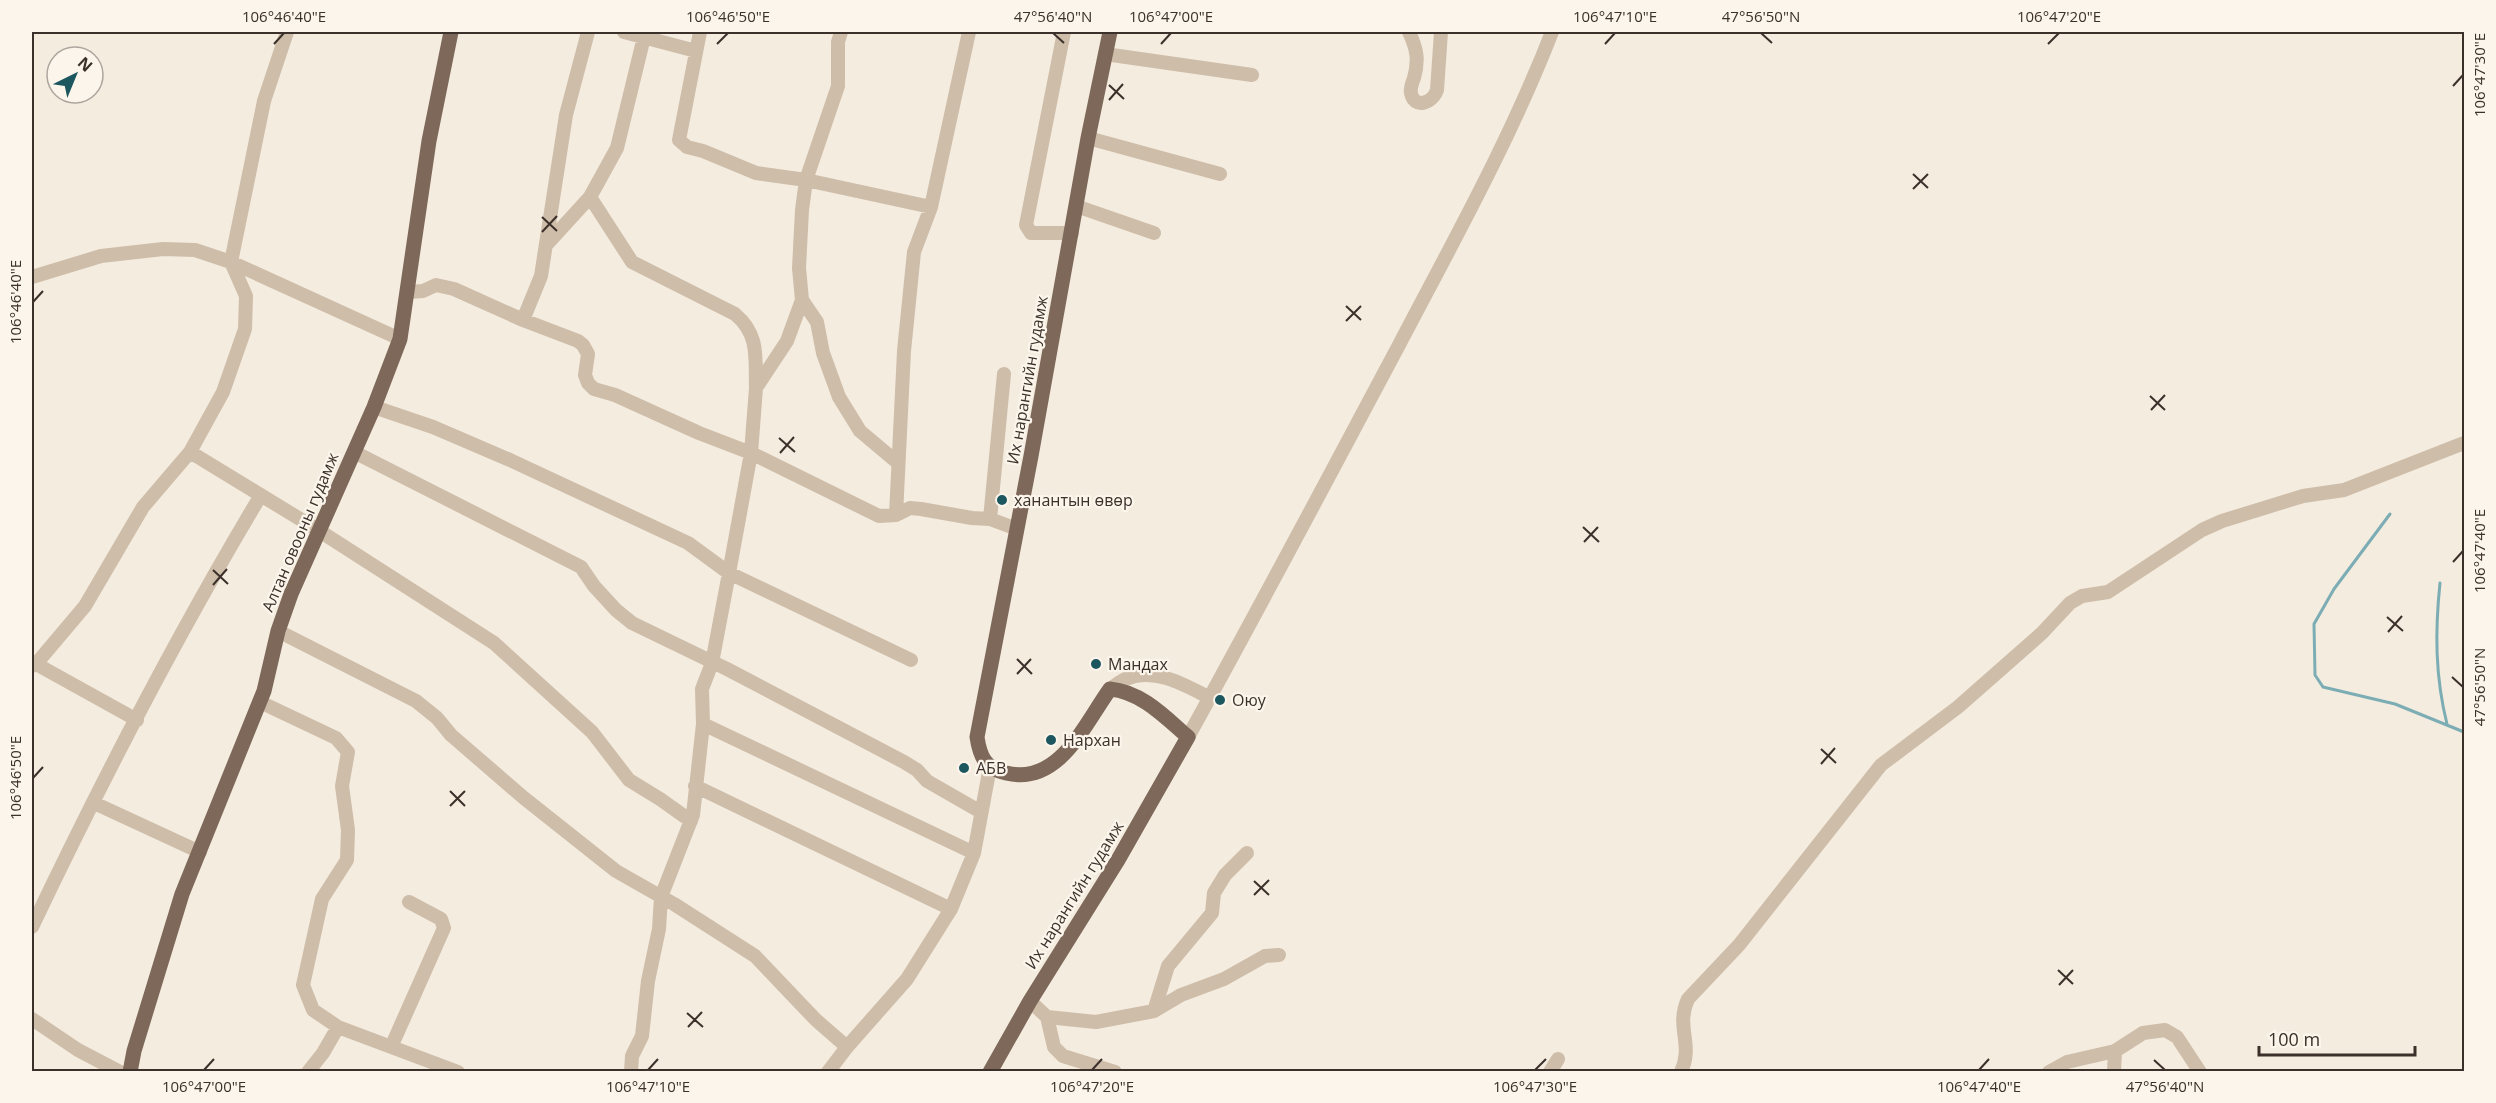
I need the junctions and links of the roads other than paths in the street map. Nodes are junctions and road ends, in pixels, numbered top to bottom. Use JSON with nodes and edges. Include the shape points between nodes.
{"nodes":[{"id":1,"x":287,"y":32,"type":"edge"},
{"id":2,"x":451,"y":32,"type":"edge"},
{"id":3,"x":588,"y":32,"type":"edge"},
{"id":4,"x":624,"y":32,"type":"edge"},
{"id":5,"x":700,"y":32,"type":"edge"},
{"id":6,"x":841,"y":32,"type":"edge"},
{"id":7,"x":969,"y":32,"type":"edge"},
{"id":8,"x":1065,"y":32,"type":"edge"},
{"id":9,"x":1110,"y":32,"type":"edge"},
{"id":10,"x":1409,"y":32,"type":"edge"},
{"id":11,"x":1441,"y":32,"type":"edge"},
{"id":12,"x":1552,"y":32,"type":"edge"},
{"id":13,"x":644,"y":37,"type":"junction"},
{"id":14,"x":696,"y":51,"type":"junction"},
{"id":15,"x":1105,"y":54,"type":"junction"},
{"id":16,"x":1252,"y":75,"type":"dead end"},
{"id":17,"x":1088,"y":138,"type":"junction"},
{"id":18,"x":1220,"y":174,"type":"dead end"},
{"id":19,"x":806,"y":180,"type":"junction"},
{"id":20,"x":590,"y":197,"type":"junction"},
{"id":21,"x":1076,"y":206,"type":"junction"},
{"id":22,"x":931,"y":207,"type":"junction"},
{"id":23,"x":1072,"y":233,"type":"junction"},
{"id":24,"x":1154,"y":233,"type":"dead end"},
{"id":25,"x":548,"y":243,"type":"junction"},
{"id":26,"x":231,"y":262,"type":"junction"},
{"id":27,"x":32,"y":277,"type":"edge"},
{"id":28,"x":408,"y":292,"type":"junction"},
{"id":29,"x":802,"y":300,"type":"junction"},
{"id":30,"x":523,"y":320,"type":"junction"},
{"id":31,"x":400,"y":339,"type":"junction"},
{"id":32,"x":1004,"y":374,"type":"dead end"},
{"id":33,"x":756,"y":388,"type":"junction"},
{"id":34,"x":374,"y":407,"type":"junction"},
{"id":35,"x":2464,"y":443,"type":"edge"},
{"id":36,"x":190,"y":452,"type":"junction"},
{"id":37,"x":354,"y":452,"type":"junction"},
{"id":38,"x":751,"y":453,"type":"junction"},
{"id":39,"x":898,"y":463,"type":"junction"},
{"id":40,"x":261,"y":495,"type":"junction"},
{"id":41,"x":896,"y":515,"type":"junction"},
{"id":42,"x":990,"y":519,"type":"junction"},
{"id":43,"x":1017,"y":529,"type":"junction"},
{"id":44,"x":318,"y":530,"type":"junction"},
{"id":45,"x":729,"y":573,"type":"junction"},
{"id":46,"x":278,"y":631,"type":"junction"},
{"id":47,"x":911,"y":660,"type":"dead end"},
{"id":48,"x":712,"y":663,"type":"junction"},
{"id":49,"x":34,"y":665,"type":"edge"},
{"id":50,"x":1110,"y":689,"type":"junction"},
{"id":51,"x":1210,"y":698,"type":"junction"},
{"id":52,"x":260,"y":702,"type":"junction"},
{"id":53,"x":137,"y":720,"type":"junction"},
{"id":54,"x":703,"y":724,"type":"junction"},
{"id":55,"x":1188,"y":737,"type":"junction"},
{"id":56,"x":990,"y":767,"type":"junction"},
{"id":57,"x":695,"y":786,"type":"junction"},
{"id":58,"x":94,"y":803,"type":"junction"},
{"id":59,"x":981,"y":812,"type":"junction"},
{"id":60,"x":691,"y":821,"type":"junction"},
{"id":61,"x":200,"y":852,"type":"junction"},
{"id":62,"x":974,"y":853,"type":"junction"},
{"id":63,"x":1247,"y":854,"type":"dead end"},
{"id":64,"x":661,"y":897,"type":"junction"},
{"id":65,"x":409,"y":902,"type":"dead end"},
{"id":66,"x":951,"y":909,"type":"junction"},
{"id":67,"x":32,"y":927,"type":"edge"},
{"id":68,"x":1279,"y":955,"type":"dead end"},
{"id":69,"x":1030,"y":1001,"type":"junction"},
{"id":70,"x":1154,"y":1011,"type":"junction"},
{"id":71,"x":1047,"y":1017,"type":"junction"},
{"id":72,"x":32,"y":1019,"type":"edge"},
{"id":73,"x":338,"y":1027,"type":"junction"},
{"id":74,"x":392,"y":1045,"type":"junction"},
{"id":75,"x":847,"y":1047,"type":"junction"},
{"id":76,"x":2115,"y":1051,"type":"junction"},
{"id":77,"x":120,"y":1071,"type":"edge"},
{"id":78,"x":130,"y":1071,"type":"edge"},
{"id":79,"x":308,"y":1071,"type":"edge"},
{"id":80,"x":458,"y":1071,"type":"edge"},
{"id":81,"x":631,"y":1071,"type":"edge"},
{"id":82,"x":828,"y":1071,"type":"edge"},
{"id":83,"x":990,"y":1071,"type":"edge"},
{"id":84,"x":1115,"y":1071,"type":"edge"},
{"id":85,"x":1550,"y":1071,"type":"edge"},
{"id":86,"x":1558,"y":1071,"type":"edge"},
{"id":87,"x":1681,"y":1071,"type":"edge"},
{"id":88,"x":2049,"y":1071,"type":"edge"},
{"id":89,"x":2114,"y":1071,"type":"edge"},
{"id":90,"x":2200,"y":1071,"type":"edge"}],
"edges":[{"from":1,"to":26,"type":"street","via":[[264,101]]},
{"from":2,"to":28,"type":"main road","name":"Алтан овооны гудамж","via":[[429,141]]},
{"from":3,"to":25,"type":"street","via":[[566,115]]},
{"from":4,"to":13,"type":"street"},
{"from":5,"to":14,"type":"street"},
{"from":6,"to":19,"type":"street","via":[[838,86]]},
{"from":7,"to":22,"type":"street"},
{"from":8,"to":23,"type":"street","via":[[1026,225],[1030,233]]},
{"from":9,"to":15,"type":"main road","name":"Их нарангийн гудамж"},
{"from":10,"to":11,"type":"street","via":[[1418,63],[1410,91],[1419,103],[1434,98],[1437,90]]},
{"from":12,"to":51,"type":"street","via":[[1530,88],[1463,224]]},
{"from":13,"to":14,"type":"street"},
{"from":13,"to":20,"type":"street","via":[[617,148]]},
{"from":14,"to":19,"type":"street","via":[[679,140],[687,147],[756,173]]},
{"from":15,"to":16,"type":"street"},
{"from":15,"to":17,"type":"main road","name":"Их нарангийн гудамж"},
{"from":17,"to":18,"type":"street"},
{"from":17,"to":21,"type":"main road","name":"Их нарангийн гудамж"},
{"from":19,"to":22,"type":"street"},
{"from":19,"to":29,"type":"street","via":[[799,268]]},
{"from":20,"to":25,"type":"street"},
{"from":20,"to":33,"type":"street","via":[[632,262],[748,324],[753,336]]},
{"from":21,"to":23,"type":"main road","name":"Их нарангийн гудамж"},
{"from":21,"to":24,"type":"street"},
{"from":22,"to":39,"type":"street","via":[[915,252],[904,351]]},
{"from":23,"to":43,"type":"main road","name":"Их нарангийн гудамж"},
{"from":25,"to":30,"type":"street","via":[[541,276]]},
{"from":26,"to":27,"type":"street","via":[[195,250],[163,249],[101,256]]},
{"from":26,"to":31,"type":"street"},
{"from":26,"to":36,"type":"street","via":[[246,296],[246,329],[223,392]]},
{"from":28,"to":30,"type":"street","via":[[436,285],[454,289]]},
{"from":28,"to":31,"type":"main road","name":"Алтан овооны гудамж"},
{"from":29,"to":33,"type":"street","via":[[787,341]]},
{"from":29,"to":39,"type":"street","via":[[818,322],[823,353],[839,397],[860,431]]},
{"from":30,"to":38,"type":"street","via":[[583,345],[588,354],[585,375],[594,389]]},
{"from":31,"to":34,"type":"main road","name":"Алтан овооны гудамж"},
{"from":32,"to":42,"type":"street"},
{"from":33,"to":38,"type":"street"},
{"from":34,"to":37,"type":"main road","name":"Алтан овооны гудамж"},
{"from":34,"to":45,"type":"street","via":[[510,460],[687,543]]},
{"from":35,"to":87,"type":"street","via":[[2344,490],[2302,496],[2222,520],[2108,592],[2082,596],[2070,603],[2010,662],[1870,778],[1739,945],[1688,999],[1682,1023],[1687,1059]]},
{"from":36,"to":40,"type":"street"},
{"from":36,"to":49,"type":"street","via":[[143,507],[85,606]]},
{"from":37,"to":44,"type":"main road","name":"Алтан овооны гудамж"},
{"from":37,"to":48,"type":"street","via":[[581,567],[616,610],[632,622]]},
{"from":38,"to":41,"type":"street","via":[[879,516]]},
{"from":38,"to":45,"type":"street"},
{"from":39,"to":41,"type":"street"},
{"from":40,"to":44,"type":"street"},
{"from":40,"to":53,"type":"street","via":[[208,584]]},
{"from":41,"to":42,"type":"street","via":[[910,508]]},
{"from":42,"to":43,"type":"street"},
{"from":43,"to":56,"type":"main road","name":"Их нарангийн гудамж","via":[[976,737],[983,761]]},
{"from":44,"to":46,"type":"main road","name":"Алтан овооны гудамж"},
{"from":44,"to":60,"type":"street","via":[[494,643],[592,732],[629,780]]},
{"from":45,"to":47,"type":"street"},
{"from":45,"to":48,"type":"street"},
{"from":46,"to":52,"type":"main road","name":"Алтан овооны гудамж"},
{"from":46,"to":64,"type":"street","via":[[416,701],[524,798],[616,871]]},
{"from":48,"to":54,"type":"street","via":[[702,689]]},
{"from":48,"to":59,"type":"street","via":[[904,762],[927,781]]},
{"from":49,"to":53,"type":"street"},
{"from":50,"to":51,"type":"street","via":[[1126,679],[1148,676],[1168,678]]},
{"from":50,"to":55,"type":"main road","via":[[1124,690],[1151,705]]},
{"from":50,"to":56,"type":"main road","via":[[1064,754],[1050,767],[1026,776]]},
{"from":51,"to":55,"type":"street"},
{"from":52,"to":61,"type":"main road","name":"Алтан овооны гудамж"},
{"from":52,"to":73,"type":"street","via":[[336,738],[348,752],[342,786],[348,830],[347,860],[322,898],[303,986],[313,1010]]},
{"from":53,"to":58,"type":"street"},
{"from":54,"to":57,"type":"street"},
{"from":54,"to":62,"type":"street"},
{"from":55,"to":69,"type":"main road","name":"Их нарангийн гудамж","via":[[1118,860]]},
{"from":56,"to":59,"type":"street"},
{"from":57,"to":60,"type":"street"},
{"from":57,"to":66,"type":"street"},
{"from":58,"to":61,"type":"street"},
{"from":58,"to":67,"type":"street"},
{"from":59,"to":62,"type":"street"},
{"from":60,"to":64,"type":"street"},
{"from":61,"to":78,"type":"main road","name":"Алтан овооны гудамж","via":[[179,904]]},
{"from":62,"to":66,"type":"street"},
{"from":63,"to":70,"type":"street","via":[[1225,874],[1214,893],[1212,913],[1168,966]]},
{"from":64,"to":75,"type":"street","via":[[755,956]]},
{"from":64,"to":81,"type":"street","via":[[642,1036],[632,1056]]},
{"from":65,"to":74,"type":"street","via":[[441,919],[444,928]]},
{"from":66,"to":75,"type":"street","via":[[907,979]]},
{"from":68,"to":70,"type":"street","via":[[1265,956]]},
{"from":69,"to":71,"type":"street"},
{"from":69,"to":83,"type":"main road","name":"Их нарангийн гудамж"},
{"from":70,"to":71,"type":"street","via":[[1096,1022]]},
{"from":71,"to":84,"type":"street","via":[[1054,1047],[1063,1056]]},
{"from":72,"to":77,"type":"street","via":[[78,1050]]},
{"from":73,"to":74,"type":"street"},
{"from":73,"to":79,"type":"street"},
{"from":74,"to":80,"type":"street"},
{"from":75,"to":82,"type":"street"},
{"from":76,"to":88,"type":"street","via":[[2067,1062]]},
{"from":76,"to":89,"type":"street"},
{"from":76,"to":90,"type":"street","via":[[2143,1033],[2165,1030],[2177,1037]]},
{"from":85,"to":86,"type":"street","via":[[1558,1059]]}]}
